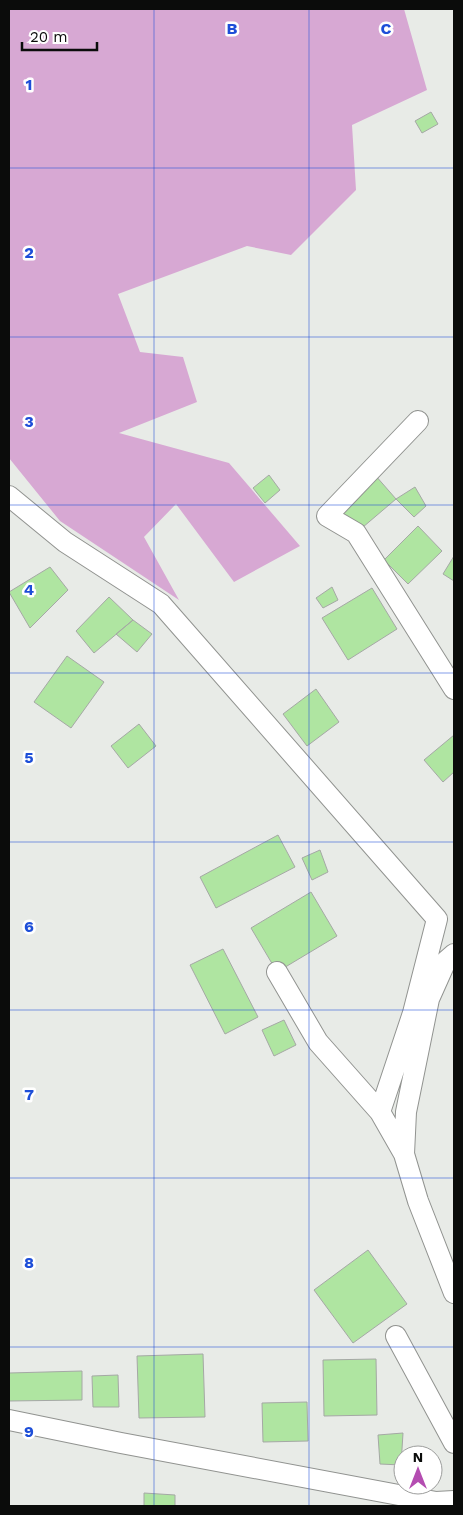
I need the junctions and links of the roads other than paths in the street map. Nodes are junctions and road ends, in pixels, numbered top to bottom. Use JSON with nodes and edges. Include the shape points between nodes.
{"nodes":[{"id":1,"x":418,"y":421,"type":"dead end"},
{"id":2,"x":9,"y":496,"type":"edge"},
{"id":3,"x":454,"y":689,"type":"edge"},
{"id":4,"x":454,"y":954,"type":"edge"},
{"id":5,"x":277,"y":972,"type":"dead end"},
{"id":6,"x":380,"y":1112,"type":"junction"},
{"id":7,"x":404,"y":1154,"type":"junction"},
{"id":8,"x":454,"y":1293,"type":"edge"},
{"id":9,"x":396,"y":1336,"type":"dead end"},
{"id":10,"x":9,"y":1420,"type":"edge"},
{"id":11,"x":454,"y":1443,"type":"edge"},
{"id":12,"x":454,"y":1501,"type":"edge"}],
"edges":[{"from":1,"to":3,"type":"street","via":[[327,516],[356,533]]},
{"from":2,"to":6,"type":"street","via":[[65,542],[161,604],[437,919],[413,1013]]},
{"from":4,"to":7,"type":"street","via":[[446,962],[429,999],[406,1112]]},
{"from":5,"to":6,"type":"street","via":[[318,1042]]},
{"from":6,"to":7,"type":"street"},
{"from":7,"to":8,"type":"street","via":[[418,1201]]},
{"from":9,"to":11,"type":"street"},
{"from":10,"to":12,"type":"street","via":[[436,1502]]}]}
